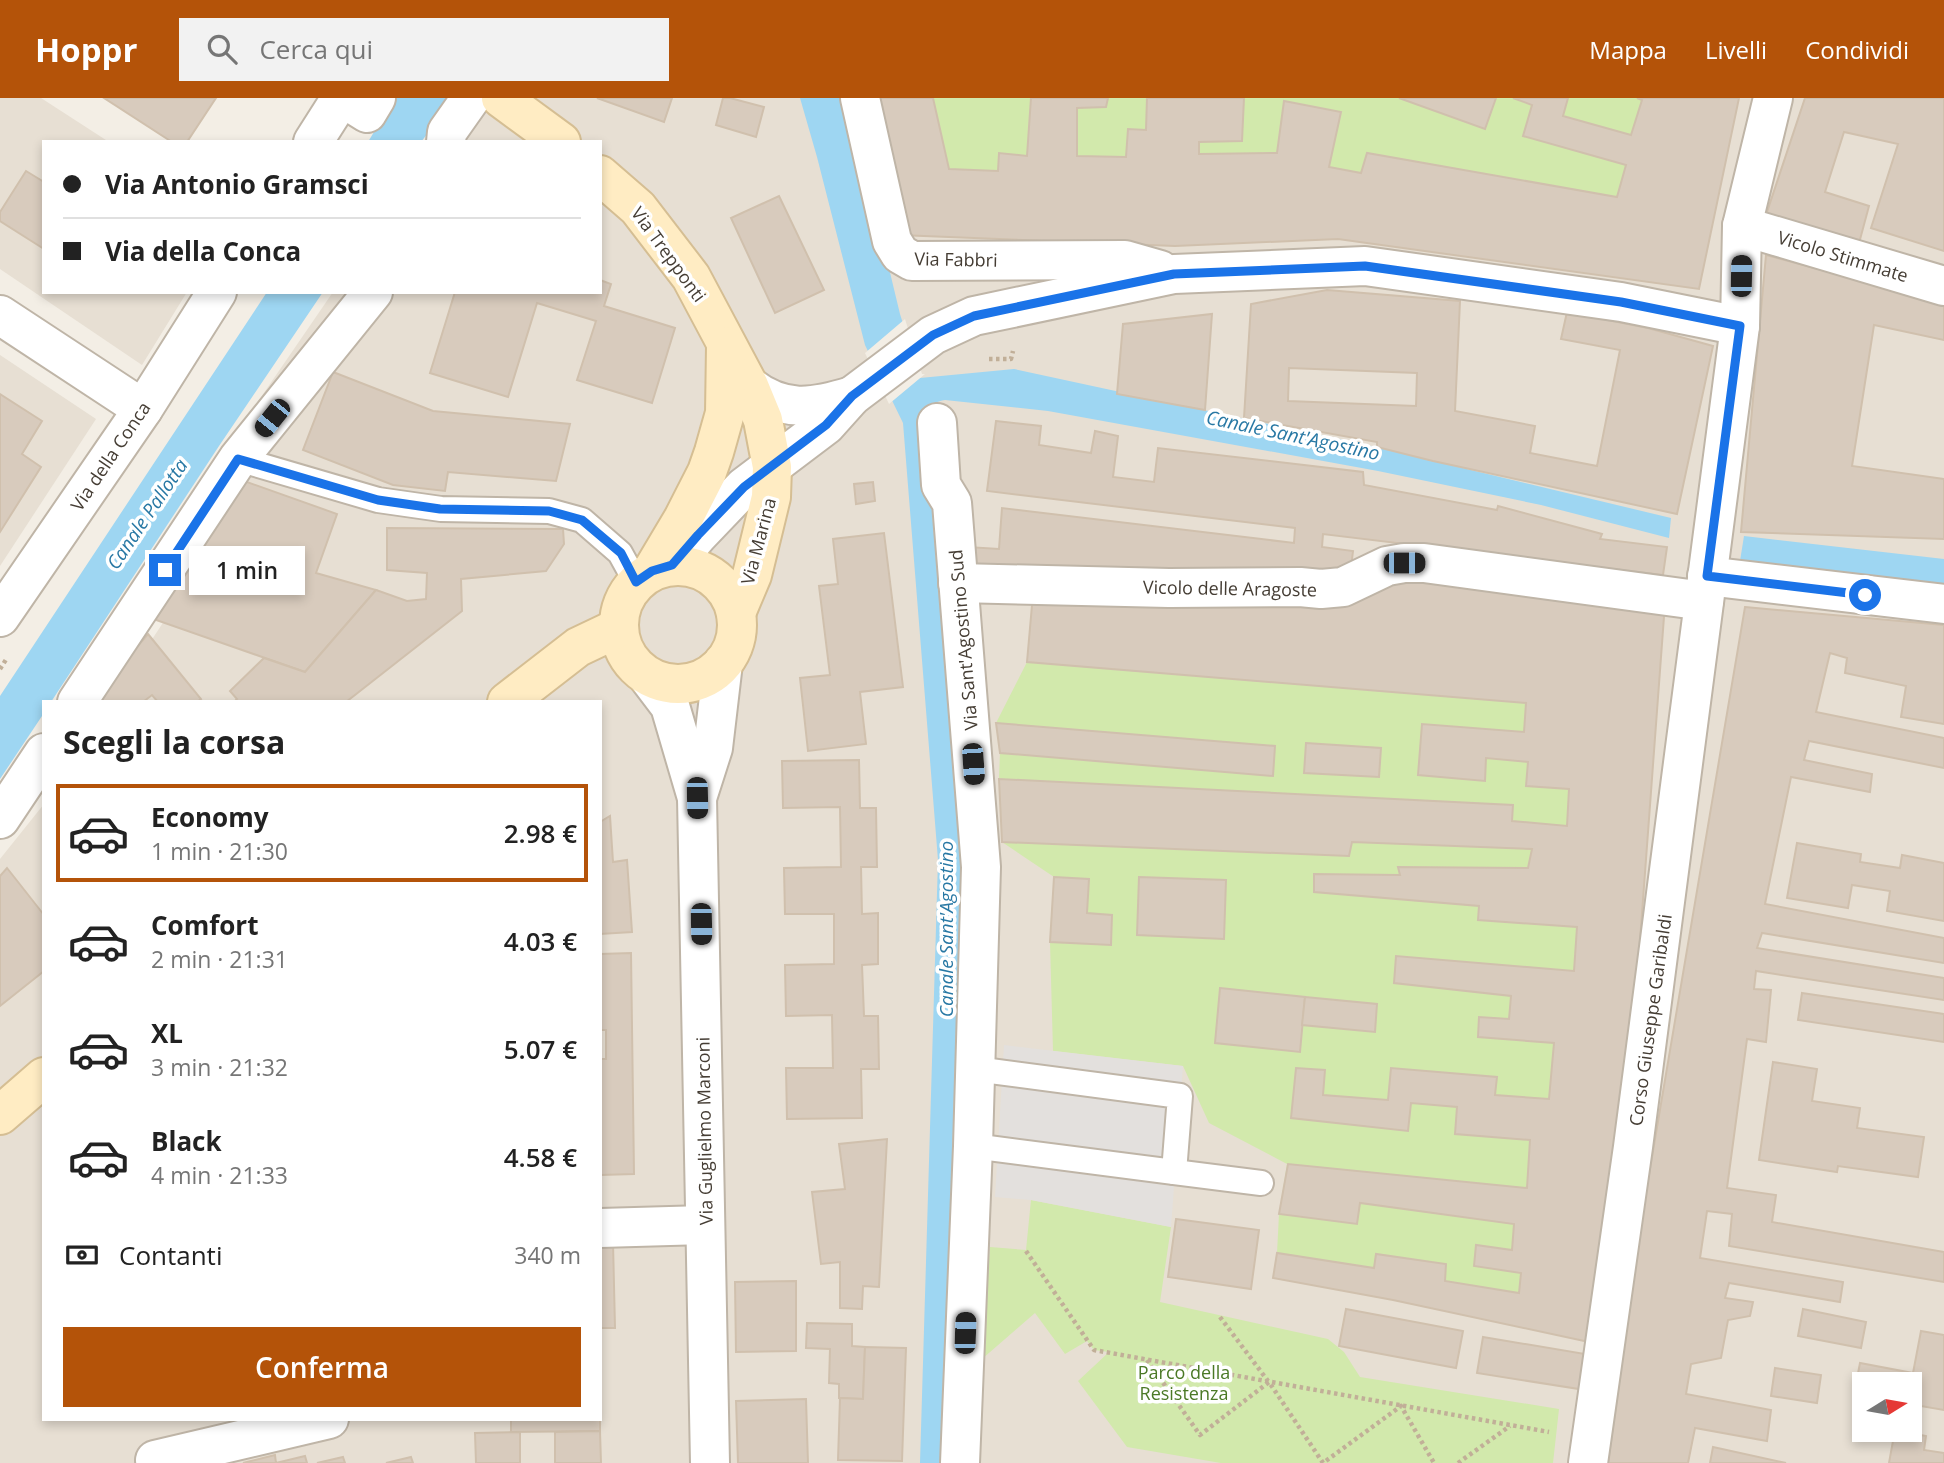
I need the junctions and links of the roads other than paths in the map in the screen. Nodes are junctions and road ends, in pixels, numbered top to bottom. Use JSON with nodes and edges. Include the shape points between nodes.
{"nodes":[{"id":1,"x":471,"y":98,"type":"edge"},
{"id":2,"x":501,"y":98,"type":"edge"},
{"id":3,"x":860,"y":98,"type":"edge"},
{"id":4,"x":1773,"y":98,"type":"edge"},
{"id":5,"x":357,"y":102,"type":"edge"},
{"id":6,"x":315,"y":140,"type":"edge"},
{"id":7,"x":446,"y":140,"type":"edge"},
{"id":8,"x":558,"y":140,"type":"edge"},
{"id":9,"x":602,"y":176,"type":"edge"},
{"id":10,"x":1742,"y":226,"type":"junction"},
{"id":11,"x":1174,"y":274,"type":"junction"},
{"id":12,"x":1944,"y":286,"type":"edge"},
{"id":13,"x":216,"y":294,"type":"edge"},
{"id":14,"x":371,"y":294,"type":"edge"},
{"id":15,"x":0,"y":315,"type":"edge"},
{"id":16,"x":1740,"y":326,"type":"junction"},
{"id":17,"x":726,"y":344,"type":"junction"},
{"id":18,"x":749,"y":386,"type":"junction"},
{"id":19,"x":852,"y":396,"type":"junction"},
{"id":20,"x":143,"y":409,"type":"junction"},
{"id":21,"x":937,"y":423,"type":"dead end"},
{"id":22,"x":238,"y":459,"type":"junction"},
{"id":23,"x":772,"y":467,"type":"junction"},
{"id":24,"x":653,"y":573,"type":"junction"},
{"id":25,"x":958,"y":583,"type":"junction"},
{"id":26,"x":1706,"y":589,"type":"junction"},
{"id":27,"x":1944,"y":604,"type":"edge"},
{"id":28,"x":736,"y":613,"type":"junction"},
{"id":29,"x":0,"y":617,"type":"edge"},
{"id":30,"x":618,"y":628,"type":"junction"},
{"id":31,"x":723,"y":663,"type":"junction"},
{"id":32,"x":648,"y":677,"type":"junction"},
{"id":33,"x":79,"y":700,"type":"edge"},
{"id":34,"x":510,"y":700,"type":"edge"},
{"id":35,"x":42,"y":756,"type":"edge"},
{"id":36,"x":697,"y":798,"type":"junction"},
{"id":37,"x":0,"y":819,"type":"edge"},
{"id":38,"x":975,"y":1069,"type":"junction"},
{"id":39,"x":42,"y":1079,"type":"edge"},
{"id":40,"x":0,"y":1115,"type":"edge"},
{"id":41,"x":973,"y":1146,"type":"junction"},
{"id":42,"x":1174,"y":1172,"type":"junction"},
{"id":43,"x":1261,"y":1183,"type":"dead end"},
{"id":44,"x":705,"y":1225,"type":"junction"},
{"id":45,"x":602,"y":1228,"type":"edge"},
{"id":46,"x":321,"y":1421,"type":"edge"},
{"id":47,"x":1589,"y":1451,"type":"edge"},
{"id":48,"x":155,"y":1461,"type":"dead end"},
{"id":49,"x":710,"y":1463,"type":"edge"},
{"id":50,"x":960,"y":1463,"type":"edge"}],
"edges":[{"from":1,"to":7,"type":"street"},
{"from":2,"to":8,"type":"street"},
{"from":3,"to":11,"type":"street","name":"Via Fabbri","via":[[892,241],[900,254],[912,261],[1125,260]]},
{"from":4,"to":10,"type":"street","name":"Corso Giuseppe Garibaldi"},
{"from":5,"to":6,"type":"street"},
{"from":9,"to":17,"type":"street","name":"Via Trepponti","via":[[638,208],[691,277]]},
{"from":10,"to":12,"type":"street","name":"Vicolo Stimmate"},
{"from":10,"to":16,"type":"street","name":"Corso Giuseppe Garibaldi"},
{"from":11,"to":16,"type":"street","via":[[1365,266],[1621,302]]},
{"from":11,"to":19,"type":"street","via":[[974,316],[933,335]]},
{"from":13,"to":20,"type":"street","name":"Via della Conca"},
{"from":14,"to":22,"type":"street"},
{"from":15,"to":20,"type":"street"},
{"from":16,"to":26,"type":"street","name":"Corso Giuseppe Garibaldi"},
{"from":17,"to":18,"type":"street","name":"Via Marina"},
{"from":17,"to":24,"type":"street","via":[[724,413],[714,452]]},
{"from":18,"to":19,"type":"street","via":[[762,397],[800,407]]},
{"from":18,"to":23,"type":"street","name":"Via Marina","via":[[763,420]]},
{"from":19,"to":23,"type":"street","via":[[826,425]]},
{"from":20,"to":29,"type":"street","name":"Via della Conca"},
{"from":21,"to":25,"type":"street","name":"Via Sant'Agostino Sud","via":[[941,485],[952,503]]},
{"from":22,"to":24,"type":"lane","via":[[378,500],[440,509],[549,511],[582,520]]},
{"from":22,"to":33,"type":"street"},
{"from":23,"to":24,"type":"street","via":[[744,487]]},
{"from":23,"to":28,"type":"street","name":"Via Marina","via":[[763,533]]},
{"from":24,"to":28,"type":"street","via":[[686,565],[701,569],[724,587]]},
{"from":24,"to":30,"type":"street","via":[[625,598]]},
{"from":25,"to":26,"type":"street","name":"Vicolo delle Aragoste","via":[[1321,589],[1342,587],[1387,566],[1424,563]]},
{"from":25,"to":38,"type":"street","name":"Via Sant'Agostino Sud","via":[[981,867]]},
{"from":26,"to":27,"type":"street","name":"Vicolo delle Aragoste"},
{"from":26,"to":47,"type":"street","name":"Corso Giuseppe Garibaldi"},
{"from":28,"to":31,"type":"street","via":[[736,639]]},
{"from":30,"to":32,"type":"street","via":[[629,659]]},
{"from":30,"to":34,"type":"street","via":[[578,647]]},
{"from":31,"to":32,"type":"street","via":[[708,677],[688,684]]},
{"from":31,"to":36,"type":"street","name":"Via Guglielmo Marconi","via":[[713,748]]},
{"from":32,"to":36,"type":"street","name":"Via Guglielmo Marconi","via":[[670,706]]},
{"from":35,"to":37,"type":"street"},
{"from":36,"to":44,"type":"street","name":"Via Guglielmo Marconi"},
{"from":38,"to":41,"type":"street","name":"Via Sant'Agostino Sud"},
{"from":38,"to":42,"type":"lane","via":[[1180,1096]]},
{"from":39,"to":40,"type":"street"},
{"from":41,"to":42,"type":"lane"},
{"from":41,"to":50,"type":"street","name":"Via Sant'Agostino Sud"},
{"from":42,"to":43,"type":"lane"},
{"from":44,"to":45,"type":"street"},
{"from":44,"to":49,"type":"street","name":"Via Guglielmo Marconi"},
{"from":46,"to":48,"type":"street"}]}
